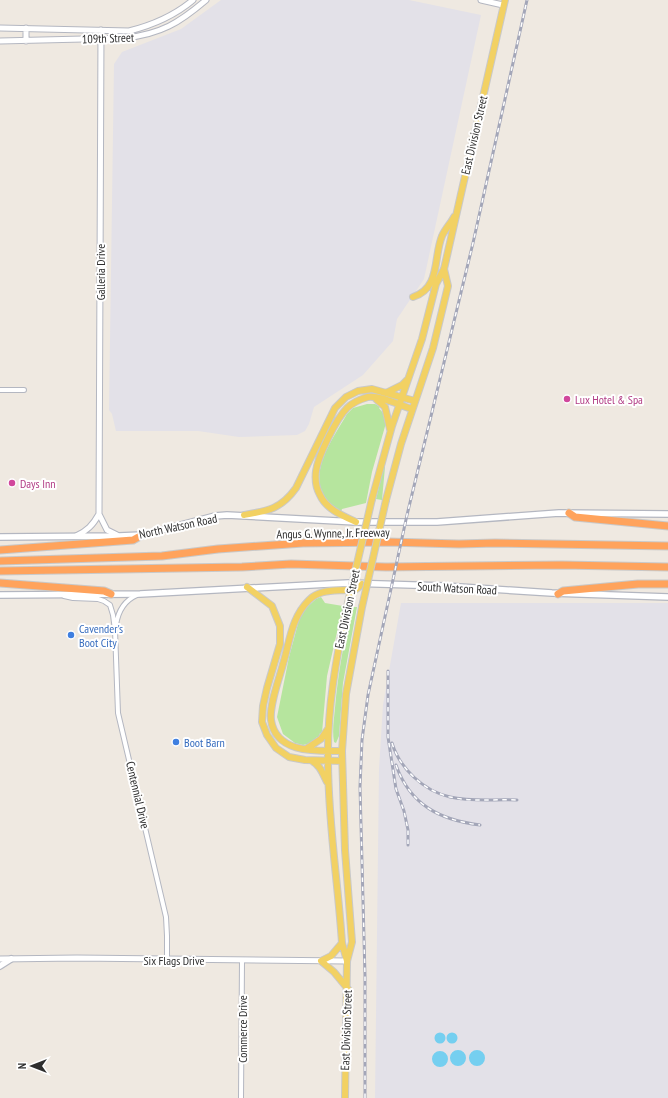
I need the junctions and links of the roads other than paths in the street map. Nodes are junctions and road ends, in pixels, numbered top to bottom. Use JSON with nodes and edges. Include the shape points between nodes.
{"nodes":[{"id":1,"x":193,"y":0,"type":"edge"},
{"id":2,"x":206,"y":0,"type":"edge"},
{"id":3,"x":481,"y":0,"type":"edge"},
{"id":4,"x":504,"y":3,"type":"edge"},
{"id":5,"x":0,"y":28,"type":"edge"},
{"id":6,"x":26,"y":28,"type":"junction"},
{"id":7,"x":101,"y":30,"type":"junction"},
{"id":8,"x":102,"y":38,"type":"junction"},
{"id":9,"x":26,"y":40,"type":"junction"},
{"id":10,"x":0,"y":41,"type":"edge"},
{"id":11,"x":456,"y":214,"type":"junction"},
{"id":12,"x":444,"y":269,"type":"junction"},
{"id":13,"x":413,"y":297,"type":"dead end"},
{"id":14,"x":409,"y":378,"type":"junction"},
{"id":15,"x":0,"y":390,"type":"edge"},
{"id":16,"x":24,"y":390,"type":"dead end"},
{"id":17,"x":386,"y":393,"type":"junction"},
{"id":18,"x":373,"y":397,"type":"junction"},
{"id":19,"x":402,"y":397,"type":"junction"},
{"id":20,"x":415,"y":401,"type":"junction"},
{"id":21,"x":399,"y":405,"type":"junction"},
{"id":22,"x":412,"y":410,"type":"junction"},
{"id":23,"x":390,"y":432,"type":"junction"},
{"id":24,"x":99,"y":514,"type":"junction"},
{"id":25,"x":569,"y":514,"type":"junction"},
{"id":26,"x":668,"y":514,"type":"edge"},
{"id":27,"x":244,"y":515,"type":"junction"},
{"id":28,"x":356,"y":522,"type":"junction"},
{"id":29,"x":668,"y":526,"type":"edge"},
{"id":30,"x":142,"y":535,"type":"junction"},
{"id":31,"x":76,"y":536,"type":"junction"},
{"id":32,"x":119,"y":536,"type":"junction"},
{"id":33,"x":0,"y":537,"type":"edge"},
{"id":34,"x":668,"y":546,"type":"edge"},
{"id":35,"x":0,"y":550,"type":"edge"},
{"id":36,"x":0,"y":561,"type":"edge"},
{"id":37,"x":668,"y":567,"type":"edge"},
{"id":38,"x":0,"y":571,"type":"edge"},
{"id":39,"x":0,"y":583,"type":"edge"},
{"id":40,"x":362,"y":584,"type":"junction"},
{"id":41,"x":668,"y":584,"type":"edge"},
{"id":42,"x":247,"y":587,"type":"junction"},
{"id":43,"x":0,"y":594,"type":"edge"},
{"id":44,"x":110,"y":594,"type":"junction"},
{"id":45,"x":140,"y":594,"type":"junction"},
{"id":46,"x":558,"y":594,"type":"junction"},
{"id":47,"x":61,"y":595,"type":"junction"},
{"id":48,"x":668,"y":597,"type":"edge"},
{"id":49,"x":115,"y":630,"type":"junction"},
{"id":50,"x":329,"y":727,"type":"junction"},
{"id":51,"x":305,"y":750,"type":"junction"},
{"id":52,"x":328,"y":751,"type":"junction"},
{"id":53,"x":342,"y":751,"type":"junction"},
{"id":54,"x":310,"y":760,"type":"junction"},
{"id":55,"x":328,"y":761,"type":"junction"},
{"id":56,"x":342,"y":761,"type":"junction"},
{"id":57,"x":329,"y":785,"type":"junction"},
{"id":58,"x":342,"y":943,"type":"junction"},
{"id":59,"x":0,"y":959,"type":"edge"},
{"id":60,"x":11,"y":959,"type":"junction"},
{"id":61,"x":167,"y":960,"type":"junction"},
{"id":62,"x":242,"y":960,"type":"junction"},
{"id":63,"x":321,"y":961,"type":"junction"},
{"id":64,"x":348,"y":961,"type":"junction"},
{"id":65,"x":0,"y":966,"type":"edge"},
{"id":66,"x":348,"y":989,"type":"junction"},
{"id":67,"x":241,"y":1098,"type":"edge"},
{"id":68,"x":345,"y":1098,"type":"edge"}],
"edges":[{"from":1,"to":7,"type":"street","name":"109th Street","via":[[168,18],[143,28],[129,31]]},
{"from":2,"to":8,"type":"street","name":"109th Street","via":[[179,22],[153,33],[125,38]]},
{"from":3,"to":4,"type":"street"},
{"from":4,"to":11,"type":"main road","name":"East Division Street"},
{"from":5,"to":6,"type":"street","name":"109th Street"},
{"from":6,"to":7,"type":"street","name":"109th Street"},
{"from":6,"to":9,"type":"street"},
{"from":7,"to":8,"type":"street","name":"Galleria Drive"},
{"from":8,"to":9,"type":"street","name":"109th Street"},
{"from":8,"to":24,"type":"street","name":"Galleria Drive"},
{"from":9,"to":10,"type":"street","name":"109th Street"},
{"from":11,"to":12,"type":"main road","name":"East Division Street"},
{"from":11,"to":13,"type":"main road","via":[[442,236],[430,286]]},
{"from":12,"to":14,"type":"main road","name":"East Division Street","via":[[436,284]]},
{"from":12,"to":20,"type":"main road","name":"East Division Street","via":[[448,286],[433,348]]},
{"from":14,"to":17,"type":"main road","via":[[402,385]]},
{"from":14,"to":19,"type":"main road","name":"East Division Street"},
{"from":15,"to":16,"type":"street"},
{"from":17,"to":19,"type":"main road"},
{"from":17,"to":27,"type":"main road","via":[[372,389],[363,390],[352,393],[341,401],[291,495],[272,510]]},
{"from":18,"to":21,"type":"main road"},
{"from":18,"to":23,"type":"main road","via":[[385,406]]},
{"from":18,"to":28,"type":"main road","via":[[359,400],[346,408],[326,443],[316,472],[320,496],[336,513]]},
{"from":19,"to":20,"type":"main road"},
{"from":19,"to":21,"type":"main road","name":"East Division Street"},
{"from":20,"to":22,"type":"main road","name":"East Division Street"},
{"from":21,"to":22,"type":"main road"},
{"from":21,"to":23,"type":"main road","name":"East Division Street"},
{"from":22,"to":53,"type":"main road","name":"East Division Street","bridge":true,"via":[[386,500],[362,607],[346,694]]},
{"from":23,"to":50,"type":"main road","name":"East Division Street","bridge":true,"via":[[347,607],[332,683]]},
{"from":24,"to":31,"type":"street","via":[[89,529]]},
{"from":24,"to":32,"type":"street","via":[[107,530]]},
{"from":25,"to":26,"type":"main road"},
{"from":25,"to":28,"type":"main road","via":[[459,521]]},
{"from":25,"to":29,"type":"highway","via":[[575,517]]},
{"from":27,"to":28,"type":"main road","name":"North Watson Road"},
{"from":27,"to":30,"type":"main road","name":"North Watson Road","via":[[215,516]]},
{"from":30,"to":32,"type":"main road","name":"North Watson Road"},
{"from":30,"to":35,"type":"highway","via":[[133,540]]},
{"from":31,"to":32,"type":"main road","name":"North Watson Road"},
{"from":31,"to":33,"type":"main road","name":"North Watson Road"},
{"from":34,"to":36,"type":"highway","name":"Angus G. Wynne, Jr. Freeway","via":[[303,543],[162,556]]},
{"from":37,"to":38,"type":"highway","via":[[386,567],[291,564]]},
{"from":39,"to":44,"type":"highway","via":[[104,591]]},
{"from":40,"to":42,"type":"main road","name":"South Watson Road","via":[[348,582]]},
{"from":40,"to":46,"type":"main road","name":"South Watson Road","via":[[445,586]]},
{"from":40,"to":51,"type":"main road","via":[[355,590],[324,591],[313,596],[296,616],[275,693],[271,720],[283,742]]},
{"from":41,"to":46,"type":"highway","via":[[606,587],[563,591]]},
{"from":42,"to":45,"type":"main road"},
{"from":42,"to":54,"type":"main road","via":[[272,606],[280,626],[280,644],[267,688],[262,722],[276,748],[289,756]]},
{"from":43,"to":47,"type":"main road"},
{"from":44,"to":45,"type":"main road"},
{"from":44,"to":47,"type":"main road"},
{"from":45,"to":49,"type":"street","name":"Centennial Drive","via":[[129,598],[123,605],[117,617]]},
{"from":46,"to":48,"type":"main road","name":"South Watson Road"},
{"from":47,"to":49,"type":"street","name":"Centennial Drive","via":[[73,598],[98,598],[104,601],[110,605]]},
{"from":49,"to":61,"type":"street","name":"Centennial Drive","via":[[118,713],[166,918]]},
{"from":50,"to":51,"type":"main road","via":[[321,739]]},
{"from":50,"to":52,"type":"main road","name":"East Division Street"},
{"from":51,"to":52,"type":"main road"},
{"from":52,"to":53,"type":"main road"},
{"from":52,"to":55,"type":"main road","name":"East Division Street"},
{"from":53,"to":56,"type":"main road","name":"East Division Street"},
{"from":54,"to":55,"type":"main road"},
{"from":54,"to":57,"type":"main road","via":[[320,768]]},
{"from":55,"to":56,"type":"main road"},
{"from":55,"to":57,"type":"main road","name":"East Division Street"},
{"from":56,"to":64,"type":"main road","name":"East Division Street","via":[[352,942]]},
{"from":57,"to":58,"type":"main road","name":"East Division Street"},
{"from":58,"to":63,"type":"main road","via":[[331,956]]},
{"from":58,"to":64,"type":"main road","name":"East Division Street"},
{"from":59,"to":60,"type":"street","name":"Six Flags Drive"},
{"from":60,"to":61,"type":"street","name":"Six Flags Drive"},
{"from":60,"to":65,"type":"main road"},
{"from":61,"to":62,"type":"street","name":"Six Flags Drive"},
{"from":62,"to":63,"type":"street","name":"Six Flags Drive"},
{"from":62,"to":67,"type":"street","name":"Commerce Drive"},
{"from":63,"to":64,"type":"street","name":"Six Flags Drive"},
{"from":63,"to":66,"type":"main road"},
{"from":64,"to":66,"type":"main road","name":"East Division Street"},
{"from":66,"to":68,"type":"main road","name":"East Division Street"}]}
